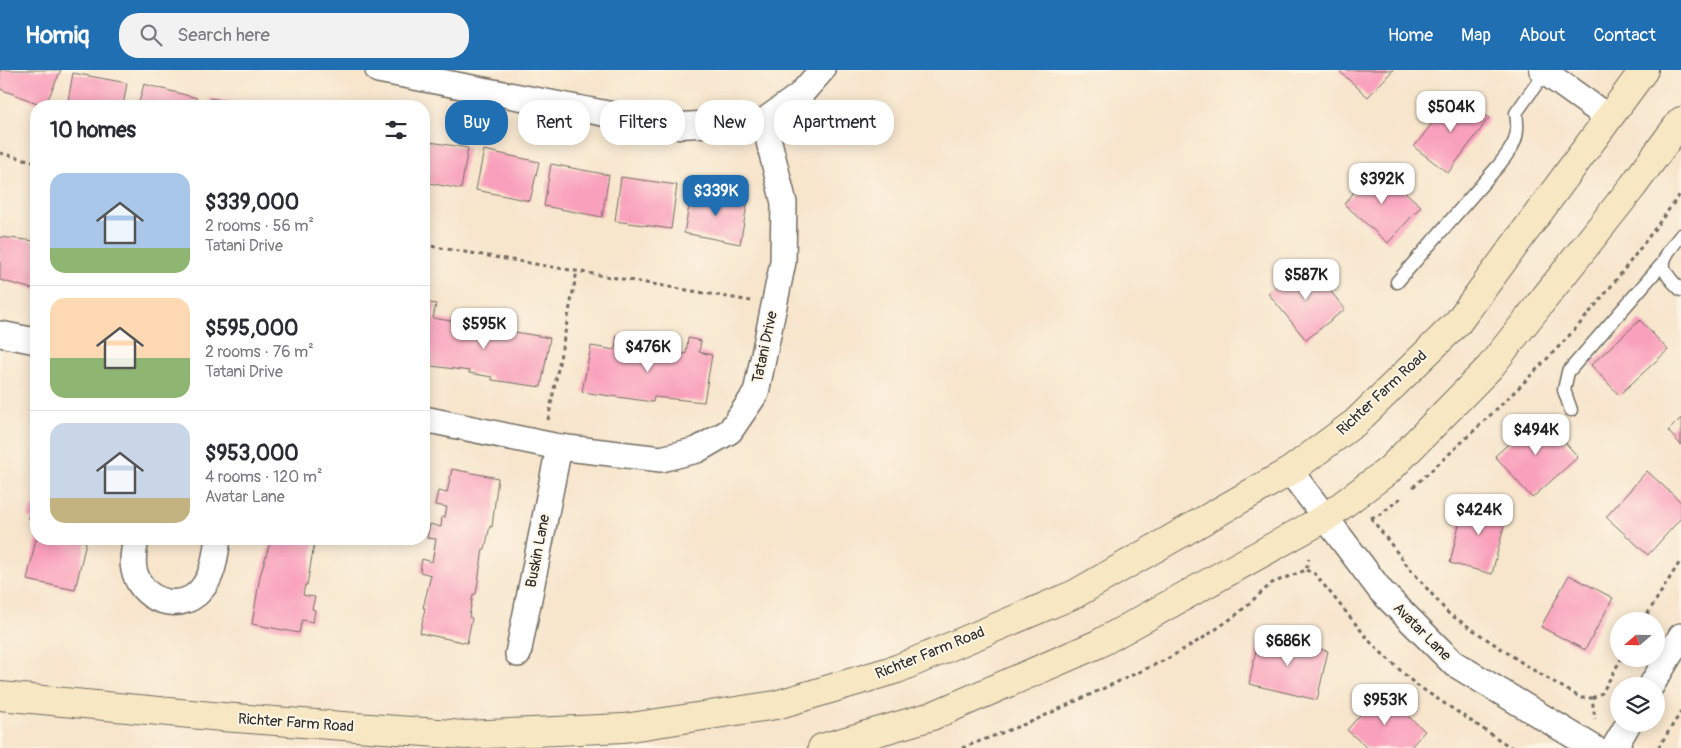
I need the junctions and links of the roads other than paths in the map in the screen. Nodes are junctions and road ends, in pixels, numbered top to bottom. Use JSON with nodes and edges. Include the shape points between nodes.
{"nodes":[{"id":1,"x":378,"y":70,"type":"edge"},
{"id":2,"x":822,"y":70,"type":"edge"},
{"id":3,"x":1644,"y":70,"type":"edge"},
{"id":4,"x":1544,"y":71,"type":"edge"},
{"id":5,"x":1609,"y":118,"type":"junction"},
{"id":6,"x":1681,"y":121,"type":"edge"},
{"id":7,"x":764,"y":122,"type":"joint"},
{"id":8,"x":695,"y":125,"type":"edge"},
{"id":9,"x":1681,"y":235,"type":"edge"},
{"id":10,"x":1663,"y":263,"type":"junction"},
{"id":11,"x":1398,"y":282,"type":"dead end"},
{"id":12,"x":1681,"y":290,"type":"edge"},
{"id":13,"x":0,"y":334,"type":"edge"},
{"id":14,"x":30,"y":340,"type":"edge"},
{"id":15,"x":1571,"y":410,"type":"dead end"},
{"id":16,"x":430,"y":420,"type":"edge"},
{"id":17,"x":551,"y":445,"type":"junction"},
{"id":18,"x":1290,"y":471,"type":"junction"},
{"id":19,"x":1324,"y":518,"type":"junction"},
{"id":20,"x":135,"y":545,"type":"edge"},
{"id":21,"x":217,"y":545,"type":"edge"},
{"id":22,"x":1681,"y":636,"type":"edge"},
{"id":23,"x":518,"y":654,"type":"dead end"},
{"id":24,"x":1656,"y":677,"type":"edge"},
{"id":25,"x":0,"y":696,"type":"edge"},
{"id":26,"x":1623,"y":732,"type":"edge"},
{"id":27,"x":1591,"y":746,"type":"edge"},
{"id":28,"x":822,"y":748,"type":"edge"},
{"id":29,"x":1614,"y":748,"type":"edge"}],
"edges":[{"from":1,"to":8,"type":"street","via":[[671,126]]},
{"from":2,"to":7,"type":"street","via":[[800,95]]},
{"from":3,"to":5,"type":"main road","name":"Richter Farm Road"},
{"from":4,"to":5,"type":"street"},
{"from":4,"to":11,"type":"lane","via":[[1516,113],[1519,130],[1514,145]]},
{"from":5,"to":18,"type":"main road","name":"Richter Farm Road","via":[[1458,322],[1356,422]]},
{"from":6,"to":19,"type":"main road","via":[[1490,368],[1389,470]]},
{"from":7,"to":17,"type":"street","name":"Tatani Drive","via":[[784,203],[783,262],[756,393],[730,431],[697,450],[661,459]]},
{"from":9,"to":10,"type":"lane","via":[[1665,255]]},
{"from":10,"to":12,"type":"lane","via":[[1665,274]]},
{"from":10,"to":15,"type":"lane","via":[[1568,372],[1564,390]]},
{"from":13,"to":14,"type":"street"},
{"from":16,"to":17,"type":"street","name":"Tatani Drive"},
{"from":17,"to":23,"type":"street","name":"Buskin Lane"},
{"from":18,"to":19,"type":"street","name":"Avatar Lane"},
{"from":18,"to":25,"type":"main road","name":"Richter Farm Road","via":[[1075,594],[897,669],[776,704],[624,728],[465,736]]},
{"from":19,"to":27,"type":"street","name":"Avatar Lane","via":[[1381,591],[1453,663]]},
{"from":19,"to":28,"type":"main road","via":[[1098,644],[932,716]]},
{"from":20,"to":21,"type":"street","via":[[134,572],[146,593],[166,602],[182,602],[193,598],[203,588],[212,573]]},
{"from":22,"to":24,"type":"street"},
{"from":26,"to":29,"type":"street"}]}
